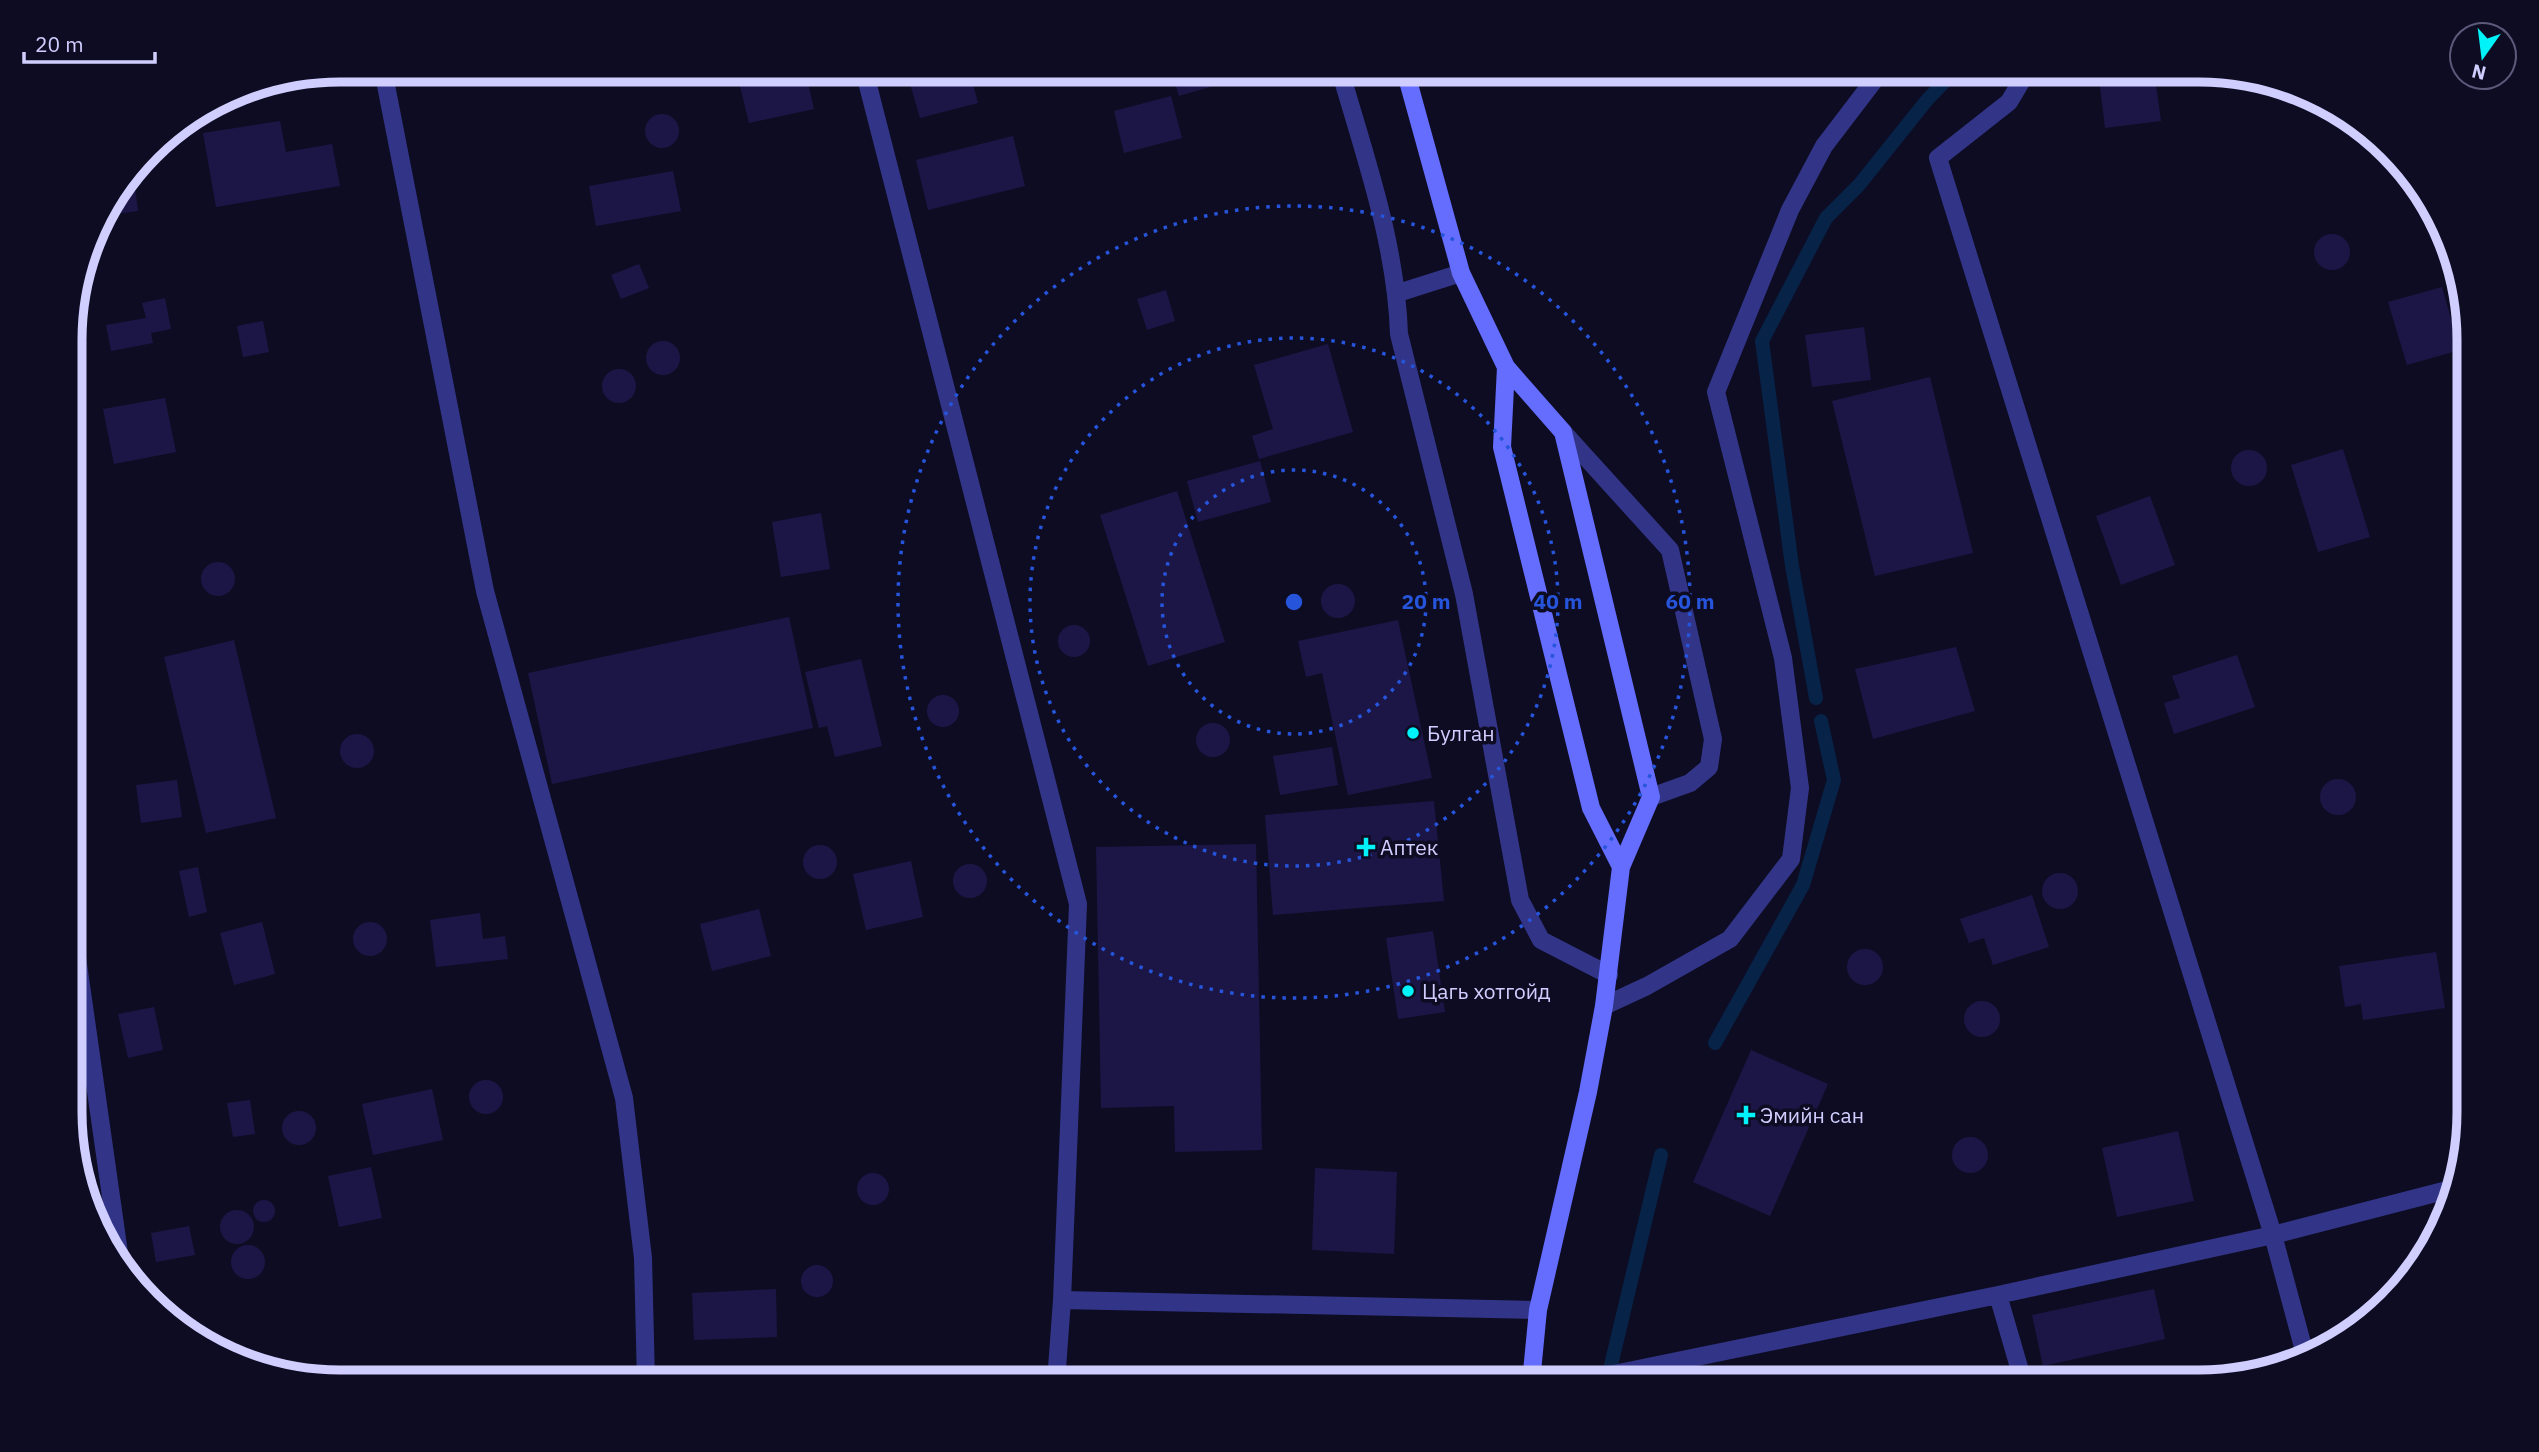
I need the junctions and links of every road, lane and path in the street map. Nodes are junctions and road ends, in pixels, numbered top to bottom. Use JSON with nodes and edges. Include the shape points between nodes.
{"nodes":[{"id":1,"x":385,"y":82,"type":"edge"},
{"id":2,"x":867,"y":82,"type":"edge"},
{"id":3,"x":1343,"y":82,"type":"edge"},
{"id":4,"x":1408,"y":82,"type":"edge"},
{"id":5,"x":1873,"y":82,"type":"edge"},
{"id":6,"x":2021,"y":82,"type":"edge"},
{"id":7,"x":1461,"y":273,"type":"junction"},
{"id":8,"x":1398,"y":293,"type":"junction"},
{"id":9,"x":1506,"y":367,"type":"junction"},
{"id":10,"x":1563,"y":432,"type":"junction"},
{"id":11,"x":1650,"y":797,"type":"junction"},
{"id":12,"x":1621,"y":867,"type":"junction"},
{"id":13,"x":1609,"y":975,"type":"junction"},
{"id":14,"x":82,"y":992,"type":"edge"},
{"id":15,"x":1604,"y":1006,"type":"junction"},
{"id":16,"x":2444,"y":1191,"type":"edge"},
{"id":17,"x":2273,"y":1235,"type":"junction"},
{"id":18,"x":117,"y":1242,"type":"edge"},
{"id":19,"x":1998,"y":1295,"type":"junction"},
{"id":20,"x":1062,"y":1300,"type":"junction"},
{"id":21,"x":1538,"y":1310,"type":"junction"},
{"id":22,"x":2303,"y":1348,"type":"edge"},
{"id":23,"x":646,"y":1370,"type":"edge"},
{"id":24,"x":1057,"y":1370,"type":"edge"},
{"id":25,"x":1532,"y":1370,"type":"edge"},
{"id":26,"x":1665,"y":1370,"type":"edge"},
{"id":27,"x":2020,"y":1370,"type":"edge"}],
"edges":[{"from":1,"to":23,"type":"street","via":[[485,591],[624,1098],[643,1258]]},
{"from":2,"to":20,"type":"street","via":[[1078,904]]},
{"from":3,"to":8,"type":"street","via":[[1390,248]]},
{"from":4,"to":7,"type":"street"},
{"from":5,"to":15,"type":"street","via":[[1824,146],[1790,210],[1716,392],[1783,658],[1800,788],[1791,859],[1730,939]]},
{"from":6,"to":17,"type":"street","via":[[2009,102],[1938,158]]},
{"from":7,"to":8,"type":"street"},
{"from":7,"to":9,"type":"street"},
{"from":8,"to":13,"type":"street","via":[[1399,334],[1464,594],[1520,900],[1541,940]]},
{"from":9,"to":10,"type":"street"},
{"from":9,"to":12,"type":"street","via":[[1502,446],[1591,808]]},
{"from":10,"to":11,"type":"street"},
{"from":10,"to":11,"type":"street","via":[[1670,550],[1713,739],[1709,767],[1690,783]]},
{"from":11,"to":12,"type":"street"},
{"from":12,"to":13,"type":"street"},
{"from":13,"to":15,"type":"street"},
{"from":14,"to":18,"type":"street"},
{"from":15,"to":21,"type":"street"},
{"from":16,"to":17,"type":"street"},
{"from":17,"to":19,"type":"street"},
{"from":17,"to":22,"type":"street"},
{"from":19,"to":26,"type":"street"},
{"from":19,"to":27,"type":"street"},
{"from":20,"to":21,"type":"street"},
{"from":20,"to":24,"type":"street"},
{"from":21,"to":25,"type":"street"}]}
